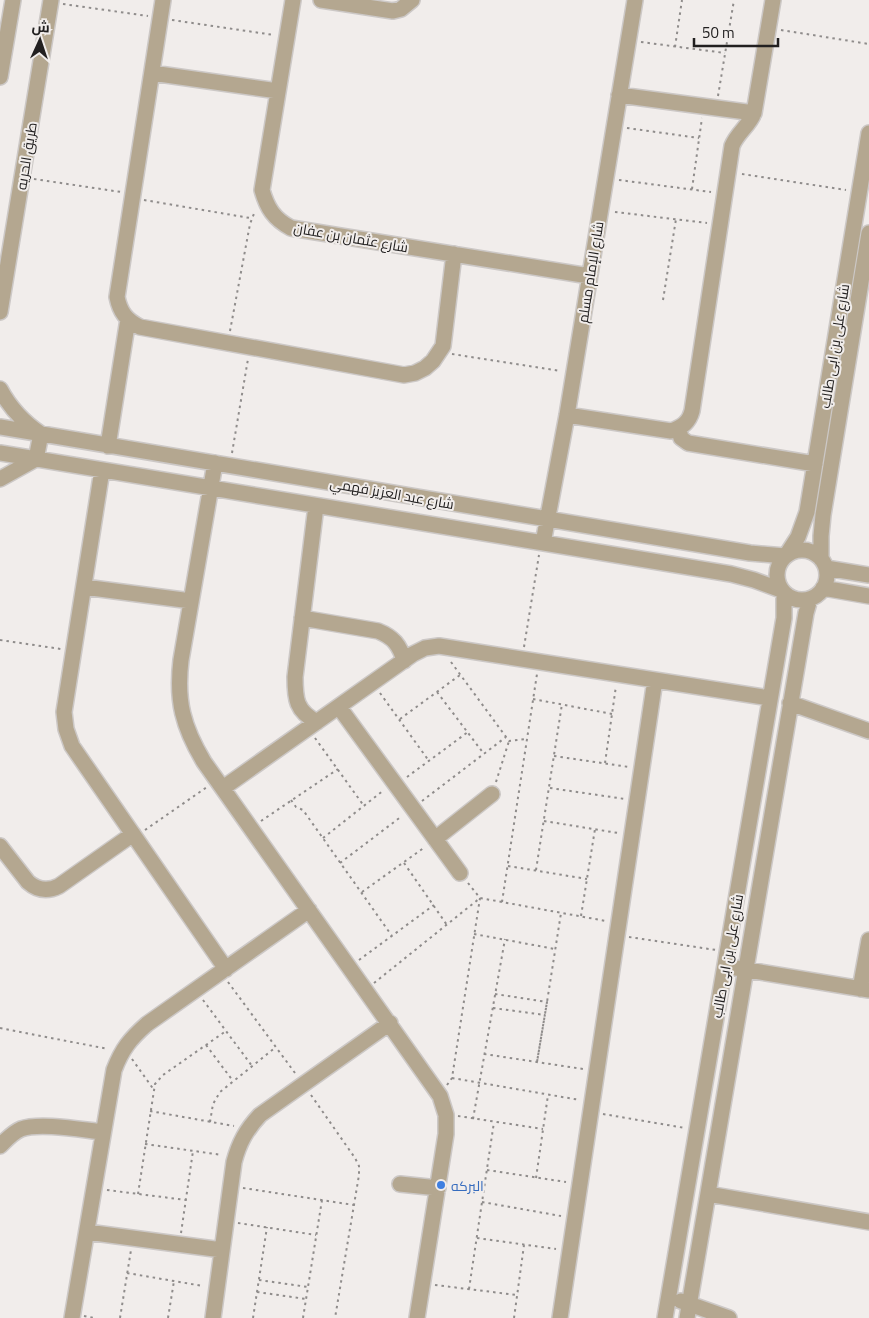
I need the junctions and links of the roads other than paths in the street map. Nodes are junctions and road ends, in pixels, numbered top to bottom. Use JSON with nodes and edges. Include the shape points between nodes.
{"nodes":[{"id":1,"x":13,"y":0,"type":"edge"},
{"id":2,"x":51,"y":0,"type":"edge"},
{"id":3,"x":163,"y":0,"type":"edge"},
{"id":4,"x":293,"y":0,"type":"edge"},
{"id":5,"x":321,"y":0,"type":"edge"},
{"id":6,"x":412,"y":0,"type":"edge"},
{"id":7,"x":635,"y":0,"type":"edge"},
{"id":8,"x":773,"y":0,"type":"edge"},
{"id":9,"x":152,"y":73,"type":"junction"},
{"id":10,"x":0,"y":76,"type":"edge"},
{"id":11,"x":278,"y":91,"type":"junction"},
{"id":12,"x":619,"y":95,"type":"junction"},
{"id":13,"x":754,"y":113,"type":"junction"},
{"id":14,"x":869,"y":133,"type":"edge"},
{"id":15,"x":869,"y":233,"type":"edge"},
{"id":16,"x":454,"y":254,"type":"junction"},
{"id":17,"x":848,"y":260,"type":"junction"},
{"id":18,"x":864,"y":262,"type":"junction"},
{"id":19,"x":590,"y":276,"type":"junction"},
{"id":20,"x":0,"y":312,"type":"edge"},
{"id":21,"x":863,"y":312,"type":"edge"},
{"id":22,"x":128,"y":319,"type":"junction"},
{"id":23,"x":0,"y":389,"type":"edge"},
{"id":24,"x":566,"y":415,"type":"junction"},
{"id":25,"x":0,"y":427,"type":"edge"},
{"id":26,"x":679,"y":428,"type":"junction"},
{"id":27,"x":41,"y":434,"type":"junction"},
{"id":28,"x":108,"y":446,"type":"junction"},
{"id":29,"x":0,"y":453,"type":"edge"},
{"id":30,"x":36,"y":459,"type":"junction"},
{"id":31,"x":214,"y":463,"type":"junction"},
{"id":32,"x":815,"y":464,"type":"junction"},
{"id":33,"x":102,"y":470,"type":"junction"},
{"id":34,"x":0,"y":479,"type":"edge"},
{"id":35,"x":210,"y":488,"type":"junction"},
{"id":36,"x":316,"y":506,"type":"junction"},
{"id":37,"x":807,"y":512,"type":"junction"},
{"id":38,"x":823,"y":515,"type":"junction"},
{"id":39,"x":547,"y":519,"type":"junction"},
{"id":40,"x":542,"y":543,"type":"junction"},
{"id":41,"x":750,"y":553,"type":"junction"},
{"id":42,"x":786,"y":555,"type":"junction"},
{"id":43,"x":824,"y":564,"type":"junction"},
{"id":44,"x":852,"y":572,"type":"junction"},
{"id":45,"x":869,"y":575,"type":"edge"},
{"id":46,"x":745,"y":577,"type":"junction"},
{"id":47,"x":84,"y":587,"type":"junction"},
{"id":48,"x":823,"y":588,"type":"junction"},
{"id":49,"x":782,"y":591,"type":"junction"},
{"id":50,"x":848,"y":592,"type":"junction"},
{"id":51,"x":869,"y":596,"type":"edge"},
{"id":52,"x":810,"y":599,"type":"junction"},
{"id":53,"x":191,"y":602,"type":"junction"},
{"id":54,"x":302,"y":618,"type":"junction"},
{"id":55,"x":782,"y":628,"type":"junction"},
{"id":56,"x":803,"y":630,"type":"junction"},
{"id":57,"x":404,"y":661,"type":"junction"},
{"id":58,"x":655,"y":680,"type":"junction"},
{"id":59,"x":770,"y":698,"type":"junction"},
{"id":60,"x":790,"y":703,"type":"junction"},
{"id":61,"x":338,"y":707,"type":"junction"},
{"id":62,"x":312,"y":725,"type":"junction"},
{"id":63,"x":869,"y":731,"type":"edge"},
{"id":64,"x":220,"y":784,"type":"junction"},
{"id":65,"x":492,"y":794,"type":"road end"},
{"id":66,"x":134,"y":835,"type":"junction"},
{"id":67,"x":435,"y":840,"type":"junction"},
{"id":68,"x":0,"y":846,"type":"edge"},
{"id":69,"x":460,"y":872,"type":"road end"},
{"id":70,"x":310,"y":910,"type":"junction"},
{"id":71,"x":869,"y":940,"type":"edge"},
{"id":72,"x":726,"y":959,"type":"junction"},
{"id":73,"x":223,"y":970,"type":"junction"},
{"id":74,"x":745,"y":970,"type":"junction"},
{"id":75,"x":864,"y":990,"type":"edge"},
{"id":76,"x":390,"y":1023,"type":"junction"},
{"id":77,"x":103,"y":1132,"type":"junction"},
{"id":78,"x":0,"y":1146,"type":"edge"},
{"id":79,"x":400,"y":1184,"type":"dead end"},
{"id":80,"x":438,"y":1188,"type":"junction"},
{"id":81,"x":708,"y":1194,"type":"junction"},
{"id":82,"x":869,"y":1222,"type":"edge"},
{"id":83,"x":87,"y":1232,"type":"junction"},
{"id":84,"x":222,"y":1250,"type":"junction"},
{"id":85,"x":669,"y":1296,"type":"junction"},
{"id":86,"x":688,"y":1311,"type":"edge"},
{"id":87,"x":72,"y":1318,"type":"edge"},
{"id":88,"x":213,"y":1318,"type":"edge"},
{"id":89,"x":417,"y":1318,"type":"edge"},
{"id":90,"x":560,"y":1318,"type":"edge"},
{"id":91,"x":665,"y":1318,"type":"edge"},
{"id":92,"x":729,"y":1318,"type":"edge"}],
"edges":[{"from":1,"to":10,"type":"street"},
{"from":2,"to":20,"type":"street","name":"طريق الحريه"},
{"from":3,"to":9,"type":"street"},
{"from":4,"to":11,"type":"street"},
{"from":5,"to":6,"type":"street","via":[[393,11]]},
{"from":7,"to":12,"type":"street","name":"شارع الإمام مسلم"},
{"from":8,"to":13,"type":"street"},
{"from":9,"to":11,"type":"street"},
{"from":9,"to":22,"type":"street","via":[[117,297],[119,307]]},
{"from":11,"to":16,"type":"street","name":"شارع عثمان بن عفان","via":[[262,190],[265,202],[276,217],[291,228]]},
{"from":12,"to":13,"type":"street"},
{"from":12,"to":19,"type":"street","name":"شارع الإمام مسلم"},
{"from":13,"to":26,"type":"street","via":[[732,146],[692,410],[685,424]]},
{"from":14,"to":17,"type":"street","name":"شارع على بن ابى طالب"},
{"from":15,"to":18,"type":"street","name":"شارع على بن ابى طالب"},
{"from":16,"to":19,"type":"street","name":"شارع عثمان بن عفان"},
{"from":16,"to":22,"type":"street","via":[[443,346],[433,361],[415,373],[404,375],[140,327]]},
{"from":17,"to":18,"type":"street"},
{"from":17,"to":32,"type":"street","name":"شارع على بن ابى طالب"},
{"from":18,"to":21,"type":"street","name":"شارع على بن ابى طالب"},
{"from":19,"to":24,"type":"street","name":"شارع الإمام مسلم"},
{"from":21,"to":38,"type":"street","name":"شارع على بن ابى طالب"},
{"from":22,"to":28,"type":"street"},
{"from":23,"to":27,"type":"street","via":[[20,418]]},
{"from":24,"to":26,"type":"street","via":[[664,431]]},
{"from":24,"to":39,"type":"street","name":"شارع الإمام مسلم"},
{"from":25,"to":27,"type":"street","name":"شارع عبد العزيز فهمي"},
{"from":26,"to":32,"type":"street","via":[[681,438],[688,443]]},
{"from":27,"to":28,"type":"street","name":"شارع عبد العزيز فهمي"},
{"from":27,"to":30,"type":"street"},
{"from":28,"to":31,"type":"street","name":"شارع عبد العزيز فهمي"},
{"from":29,"to":30,"type":"street","name":"شارع عبد العزيز فهمي"},
{"from":30,"to":33,"type":"street","name":"شارع عبد العزيز فهمي"},
{"from":30,"to":34,"type":"street"},
{"from":31,"to":35,"type":"street"},
{"from":31,"to":39,"type":"street","name":"شارع عبد العزيز فهمي"},
{"from":32,"to":37,"type":"street","name":"شارع على بن ابى طالب"},
{"from":33,"to":35,"type":"street","name":"شارع عبد العزيز فهمي"},
{"from":33,"to":47,"type":"street"},
{"from":35,"to":36,"type":"street","name":"شارع عبد العزيز فهمي"},
{"from":35,"to":53,"type":"street"},
{"from":36,"to":40,"type":"street","name":"شارع عبد العزيز فهمي"},
{"from":36,"to":54,"type":"street"},
{"from":37,"to":38,"type":"street"},
{"from":37,"to":42,"type":"street","name":"شارع على بن ابى طالب","via":[[798,537]]},
{"from":38,"to":43,"type":"street","name":"شارع على بن ابى طالب"},
{"from":39,"to":40,"type":"street","name":"شارع الإمام مسلم"},
{"from":39,"to":41,"type":"street","name":"شارع عبد العزيز فهمي"},
{"from":40,"to":46,"type":"street","name":"شارع عبد العزيز فهمي"},
{"from":41,"to":42,"type":"street","name":"شارع عبد العزيز فهمي"},
{"from":41,"to":46,"type":"street","via":[[750,566]]},
{"from":42,"to":43,"type":"street","via":[[805,550]]},
{"from":42,"to":49,"type":"street","via":[[776,572]]},
{"from":43,"to":44,"type":"street"},
{"from":43,"to":48,"type":"street","via":[[827,578]]},
{"from":44,"to":45,"type":"street"},
{"from":44,"to":50,"type":"street","via":[[846,582]]},
{"from":46,"to":49,"type":"street","name":"شارع عبد العزيز فهمي"},
{"from":47,"to":53,"type":"street"},
{"from":47,"to":66,"type":"street","via":[[64,712],[66,729],[72,746]]},
{"from":48,"to":50,"type":"street"},
{"from":48,"to":52,"type":"street"},
{"from":49,"to":52,"type":"street","via":[[788,597]]},
{"from":49,"to":55,"type":"street","name":"شارع على بن ابى طالب","via":[[785,608]]},
{"from":50,"to":51,"type":"street"},
{"from":52,"to":56,"type":"street","name":"شارع على بن ابى طالب"},
{"from":53,"to":64,"type":"street","via":[[179,675],[180,703],[184,724],[193,744]]},
{"from":54,"to":57,"type":"street","via":[[378,630],[398,646]]},
{"from":54,"to":62,"type":"street","via":[[295,677],[296,699]]},
{"from":55,"to":56,"type":"street","via":[[793,625]]},
{"from":55,"to":59,"type":"street","name":"شارع على بن ابى طالب"},
{"from":56,"to":60,"type":"street","name":"شارع على بن ابى طالب"},
{"from":57,"to":58,"type":"street","via":[[426,648],[439,646]]},
{"from":57,"to":61,"type":"street"},
{"from":58,"to":59,"type":"street"},
{"from":58,"to":90,"type":"street"},
{"from":59,"to":72,"type":"street","name":"شارع على بن ابى طالب"},
{"from":60,"to":63,"type":"street"},
{"from":60,"to":74,"type":"street","name":"شارع على بن ابى طالب"},
{"from":61,"to":62,"type":"street"},
{"from":61,"to":67,"type":"street"},
{"from":62,"to":64,"type":"street"},
{"from":64,"to":70,"type":"street"},
{"from":65,"to":67,"type":"street"},
{"from":66,"to":68,"type":"street","via":[[59,886],[46,890],[28,882]]},
{"from":66,"to":73,"type":"street"},
{"from":67,"to":69,"type":"street"},
{"from":70,"to":73,"type":"street"},
{"from":70,"to":76,"type":"street"},
{"from":71,"to":75,"type":"street"},
{"from":72,"to":74,"type":"street"},
{"from":72,"to":85,"type":"street","name":"شارع على بن ابى طالب"},
{"from":73,"to":77,"type":"street","via":[[132,1036],[114,1070]]},
{"from":74,"to":75,"type":"street"},
{"from":74,"to":81,"type":"street","name":"شارع على بن ابى طالب"},
{"from":76,"to":80,"type":"street","via":[[440,1096],[446,1115]]},
{"from":76,"to":84,"type":"street","via":[[260,1115],[248,1128],[238,1144],[235,1157]]},
{"from":77,"to":78,"type":"street","via":[[38,1126],[24,1128]]},
{"from":77,"to":83,"type":"street"},
{"from":79,"to":80,"type":"street"},
{"from":80,"to":89,"type":"street"},
{"from":81,"to":82,"type":"street"},
{"from":81,"to":86,"type":"street","name":"شارع على بن ابى طالب"},
{"from":83,"to":84,"type":"street"},
{"from":83,"to":87,"type":"street"},
{"from":84,"to":88,"type":"street"},
{"from":85,"to":86,"type":"street"},
{"from":85,"to":91,"type":"street","name":"شارع على بن ابى طالب"},
{"from":86,"to":92,"type":"street"}]}
